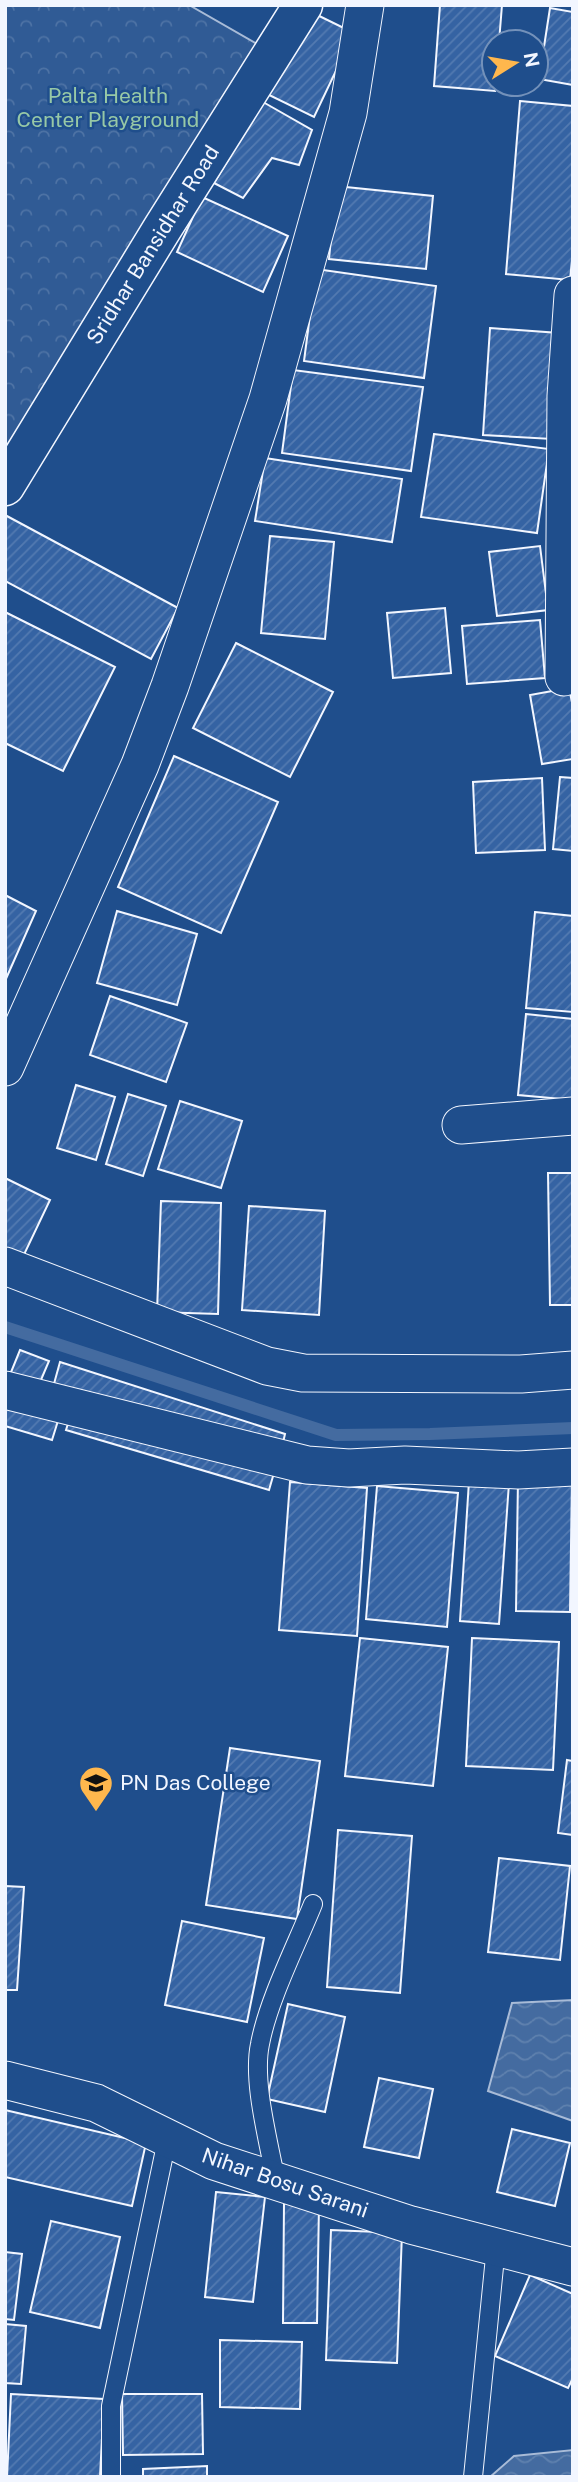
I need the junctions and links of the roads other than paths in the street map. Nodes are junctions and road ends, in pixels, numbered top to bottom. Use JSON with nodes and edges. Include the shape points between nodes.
{"nodes":[{"id":1,"x":303,"y":5,"type":"edge"},
{"id":2,"x":365,"y":5,"type":"edge"},
{"id":3,"x":573,"y":295,"type":"edge"},
{"id":4,"x":569,"y":477,"type":"edge"},
{"id":5,"x":5,"y":486,"type":"edge"},
{"id":6,"x":564,"y":677,"type":"dead end"},
{"id":7,"x":5,"y":1067,"type":"edge"},
{"id":8,"x":573,"y":1116,"type":"edge"},
{"id":9,"x":461,"y":1125,"type":"dead end"},
{"id":10,"x":5,"y":1266,"type":"edge"},
{"id":11,"x":573,"y":1370,"type":"edge"},
{"id":12,"x":5,"y":1390,"type":"edge"},
{"id":13,"x":573,"y":1467,"type":"edge"},
{"id":14,"x":313,"y":1904,"type":"dead end"},
{"id":15,"x":5,"y":2080,"type":"edge"},
{"id":16,"x":167,"y":2140,"type":"junction"},
{"id":17,"x":276,"y":2182,"type":"junction"},
{"id":18,"x":496,"y":2247,"type":"junction"},
{"id":19,"x":573,"y":2267,"type":"edge"},
{"id":20,"x":111,"y":2477,"type":"edge"},
{"id":21,"x":473,"y":2477,"type":"edge"}],
"edges":[{"from":1,"to":5,"type":"street","name":"Sridhar Bansidhar Road"},
{"from":2,"to":7,"type":"street","via":[[348,113],[275,373],[188,634],[140,765]]},
{"from":3,"to":4,"type":"street","via":[[566,396]]},
{"from":4,"to":6,"type":"street"},
{"from":8,"to":9,"type":"street"},
{"from":10,"to":11,"type":"street","via":[[267,1366],[303,1373]]},
{"from":12,"to":13,"type":"street","via":[[307,1465]]},
{"from":14,"to":17,"type":"lane","via":[[260,2044],[258,2075]]},
{"from":15,"to":16,"type":"street","name":"Nihar Bosu Sarani","via":[[96,2103]]},
{"from":16,"to":17,"type":"street","name":"Nihar Bosu Sarani"},
{"from":16,"to":20,"type":"lane","via":[[111,2406]]},
{"from":17,"to":18,"type":"street","name":"Nihar Bosu Sarani"},
{"from":18,"to":19,"type":"street","name":"Nihar Bosu Sarani"},
{"from":18,"to":21,"type":"lane"}]}
